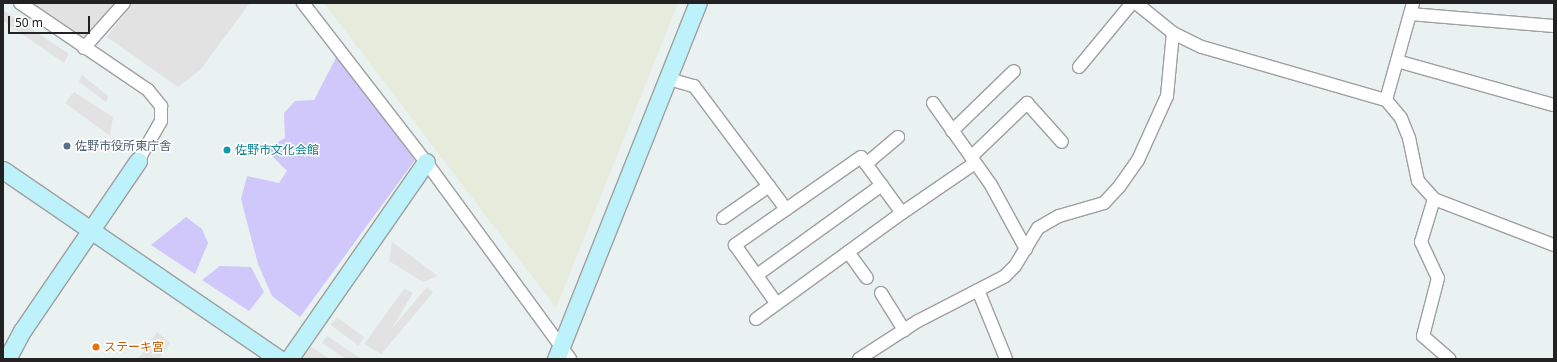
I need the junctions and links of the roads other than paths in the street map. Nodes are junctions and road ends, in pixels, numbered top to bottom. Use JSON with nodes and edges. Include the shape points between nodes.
{"nodes":[{"id":1,"x":20,"y":3,"type":"edge"},
{"id":2,"x":124,"y":3,"type":"edge"},
{"id":3,"x":303,"y":3,"type":"edge"},
{"id":4,"x":698,"y":3,"type":"edge"},
{"id":5,"x":1132,"y":3,"type":"edge"},
{"id":6,"x":1136,"y":3,"type":"edge"},
{"id":7,"x":1412,"y":8,"type":"edge"},
{"id":8,"x":1554,"y":26,"type":"edge"},
{"id":9,"x":1173,"y":33,"type":"junction"},
{"id":10,"x":84,"y":48,"type":"junction"},
{"id":11,"x":1397,"y":61,"type":"junction"},
{"id":12,"x":1079,"y":66,"type":"dead end"},
{"id":13,"x":1014,"y":71,"type":"dead end"},
{"id":14,"x":669,"y":79,"type":"junction"},
{"id":15,"x":1386,"y":100,"type":"junction"},
{"id":16,"x":933,"y":103,"type":"dead end"},
{"id":17,"x":1554,"y":105,"type":"edge"},
{"id":18,"x":952,"y":131,"type":"junction"},
{"id":19,"x":898,"y":137,"type":"dead end"},
{"id":20,"x":1062,"y":142,"type":"dead end"},
{"id":21,"x":973,"y":160,"type":"junction"},
{"id":22,"x":138,"y":161,"type":"joint"},
{"id":23,"x":426,"y":162,"type":"junction"},
{"id":24,"x":866,"y":164,"type":"junction"},
{"id":25,"x":3,"y":170,"type":"edge"},
{"id":26,"x":882,"y":185,"type":"junction"},
{"id":27,"x":769,"y":186,"type":"junction"},
{"id":28,"x":1434,"y":199,"type":"junction"},
{"id":29,"x":786,"y":209,"type":"junction"},
{"id":30,"x":902,"y":213,"type":"junction"},
{"id":31,"x":723,"y":218,"type":"dead end"},
{"id":32,"x":90,"y":232,"type":"junction"},
{"id":33,"x":1554,"y":245,"type":"edge"},
{"id":34,"x":1026,"y":249,"type":"junction"},
{"id":35,"x":848,"y":252,"type":"junction"},
{"id":36,"x":757,"y":275,"type":"junction"},
{"id":37,"x":867,"y":278,"type":"dead end"},
{"id":38,"x":978,"y":290,"type":"junction"},
{"id":39,"x":881,"y":293,"type":"dead end"},
{"id":40,"x":777,"y":304,"type":"junction"},
{"id":41,"x":756,"y":319,"type":"dead end"},
{"id":42,"x":904,"y":330,"type":"junction"},
{"id":43,"x":562,"y":355,"type":"edge"},
{"id":44,"x":7,"y":359,"type":"edge"},
{"id":45,"x":279,"y":359,"type":"edge"},
{"id":46,"x":289,"y":359,"type":"edge"},
{"id":47,"x":859,"y":359,"type":"edge"},
{"id":48,"x":1006,"y":359,"type":"edge"},
{"id":49,"x":1449,"y":359,"type":"edge"}],
"edges":[{"from":1,"to":10,"type":"street"},
{"from":2,"to":10,"type":"street"},
{"from":3,"to":23,"type":"street"},
{"from":4,"to":14,"type":"street"},
{"from":5,"to":12,"type":"street"},
{"from":6,"to":9,"type":"street"},
{"from":7,"to":8,"type":"street"},
{"from":7,"to":11,"type":"street"},
{"from":9,"to":15,"type":"street","via":[[1202,47]]},
{"from":9,"to":34,"type":"street","via":[[1167,96],[1138,160],[1104,203],[1059,216],[1038,228]]},
{"from":10,"to":22,"type":"street","via":[[148,90],[161,106],[161,121]]},
{"from":11,"to":15,"type":"street"},
{"from":11,"to":17,"type":"street"},
{"from":13,"to":18,"type":"street"},
{"from":14,"to":27,"type":"street","via":[[694,86]]},
{"from":14,"to":43,"type":"street"},
{"from":15,"to":28,"type":"street","via":[[1401,118],[1409,138],[1418,180]]},
{"from":16,"to":18,"type":"street"},
{"from":18,"to":21,"type":"street"},
{"from":19,"to":24,"type":"street"},
{"from":20,"to":21,"type":"street","via":[[1027,103]]},
{"from":21,"to":30,"type":"street"},
{"from":21,"to":34,"type":"street"},
{"from":22,"to":32,"type":"street"},
{"from":23,"to":43,"type":"street"},
{"from":23,"to":46,"type":"street"},
{"from":24,"to":26,"type":"street"},
{"from":24,"to":29,"type":"street","via":[[861,157]]},
{"from":25,"to":32,"type":"street"},
{"from":26,"to":30,"type":"street"},
{"from":26,"to":36,"type":"street"},
{"from":27,"to":29,"type":"street"},
{"from":27,"to":31,"type":"street"},
{"from":28,"to":33,"type":"street"},
{"from":28,"to":49,"type":"street","via":[[1421,242],[1438,278],[1423,336]]},
{"from":29,"to":36,"type":"street","via":[[735,245]]},
{"from":30,"to":35,"type":"street"},
{"from":32,"to":44,"type":"street","via":[[18,338]]},
{"from":32,"to":45,"type":"street"},
{"from":34,"to":38,"type":"street","via":[[1005,276]]},
{"from":35,"to":37,"type":"street"},
{"from":35,"to":40,"type":"street"},
{"from":36,"to":40,"type":"street"},
{"from":38,"to":42,"type":"street"},
{"from":38,"to":48,"type":"street"},
{"from":39,"to":42,"type":"street"},
{"from":40,"to":41,"type":"street"},
{"from":42,"to":47,"type":"street"}]}
